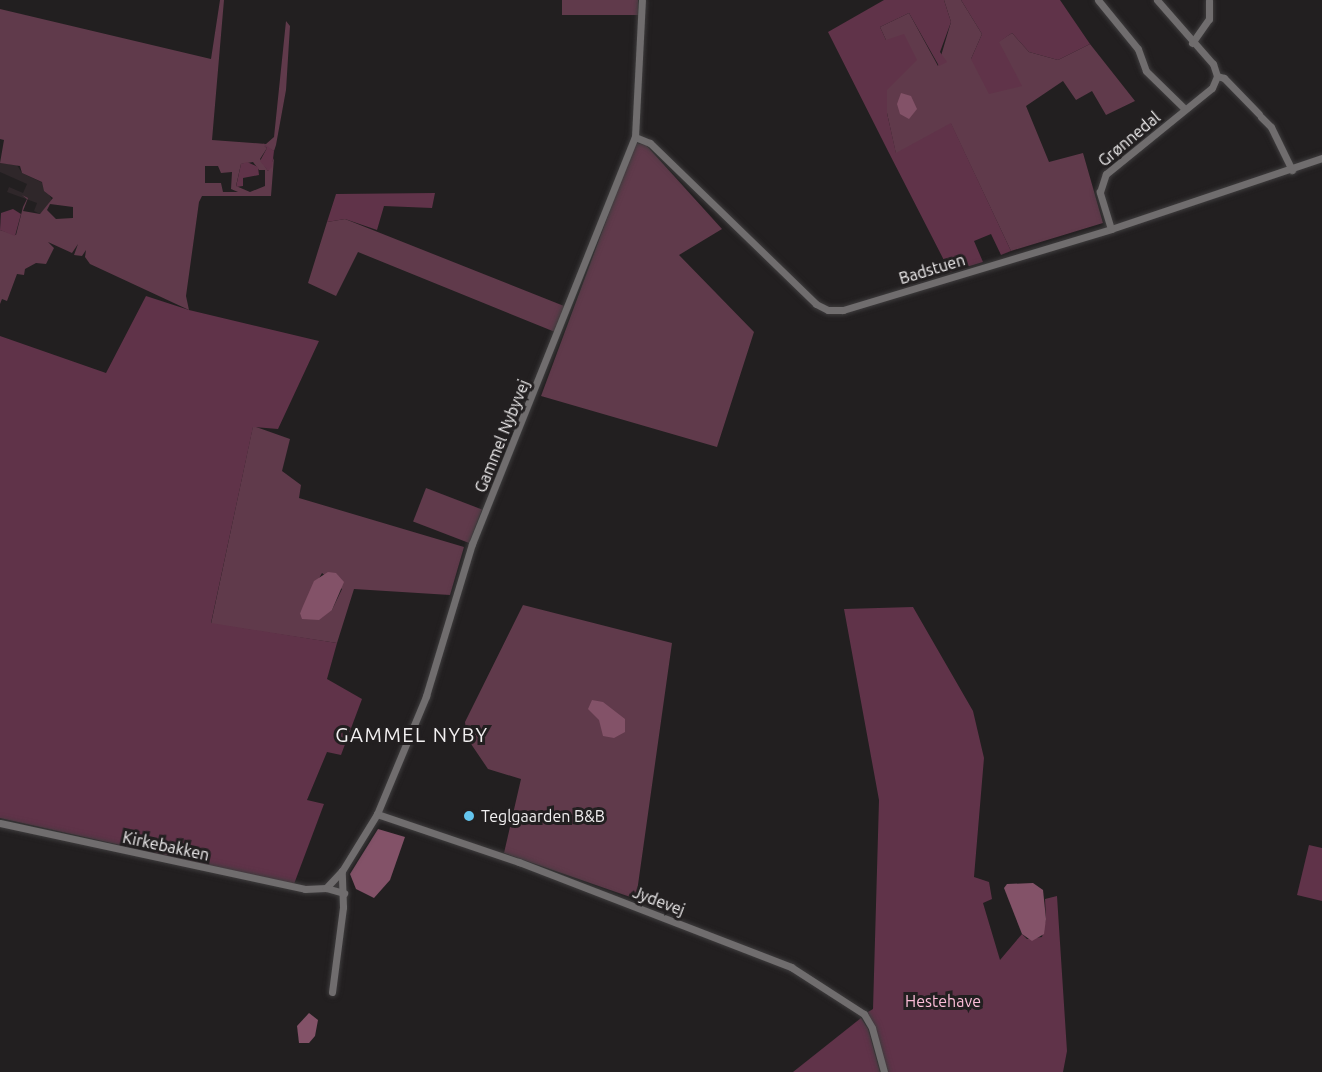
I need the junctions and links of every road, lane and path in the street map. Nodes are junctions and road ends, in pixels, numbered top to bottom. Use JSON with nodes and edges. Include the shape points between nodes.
{"nodes":[{"id":1,"x":642,"y":0,"type":"edge"},
{"id":2,"x":1098,"y":0,"type":"edge"},
{"id":3,"x":1157,"y":0,"type":"edge"},
{"id":4,"x":1209,"y":0,"type":"edge"},
{"id":5,"x":1191,"y":43,"type":"junction"},
{"id":6,"x":1217,"y":76,"type":"junction"},
{"id":7,"x":1185,"y":109,"type":"junction"},
{"id":8,"x":635,"y":137,"type":"junction"},
{"id":9,"x":1322,"y":158,"type":"edge"},
{"id":10,"x":1292,"y":170,"type":"junction"},
{"id":11,"x":1112,"y":228,"type":"junction"},
{"id":12,"x":377,"y":814,"type":"junction"},
{"id":13,"x":0,"y":823,"type":"edge"},
{"id":14,"x":342,"y":871,"type":"junction"},
{"id":15,"x":326,"y":888,"type":"junction"},
{"id":16,"x":344,"y":893,"type":"junction"},
{"id":17,"x":332,"y":992,"type":"dead end"},
{"id":18,"x":884,"y":1072,"type":"edge"}],
"edges":[{"from":1,"to":8,"type":"street","name":"Gammel Nybyvej"},
{"from":2,"to":7,"type":"street","name":"Grønnedal","via":[[1138,50],[1146,71]]},
{"from":3,"to":5,"type":"street"},
{"from":4,"to":5,"type":"street","via":[[1209,19]]},
{"from":5,"to":6,"type":"street","via":[[1213,64]]},
{"from":6,"to":7,"type":"street","name":"Grønnedal","via":[[1212,88]]},
{"from":6,"to":10,"type":"street","via":[[1224,78],[1270,127]]},
{"from":7,"to":11,"type":"street","name":"Grønnedal","via":[[1106,174],[1100,192]]},
{"from":8,"to":11,"type":"street","name":"Badstuen","via":[[650,143],[816,304],[828,310],[843,310]]},
{"from":8,"to":12,"type":"street","name":"Gammel Nybyvej","via":[[472,544],[426,696]]},
{"from":9,"to":10,"type":"street","name":"Badstuen"},
{"from":10,"to":11,"type":"street","name":"Badstuen"},
{"from":12,"to":14,"type":"street","name":"Gammel Nybyvej"},
{"from":12,"to":18,"type":"street","name":"Jydevej","via":[[519,862],[791,967],[864,1014]]},
{"from":13,"to":15,"type":"street","name":"Kirkebakken","via":[[304,889]]},
{"from":14,"to":15,"type":"street","name":"Gammel Nybyvej"},
{"from":14,"to":16,"type":"street"},
{"from":15,"to":16,"type":"street"},
{"from":16,"to":17,"type":"street"}]}
